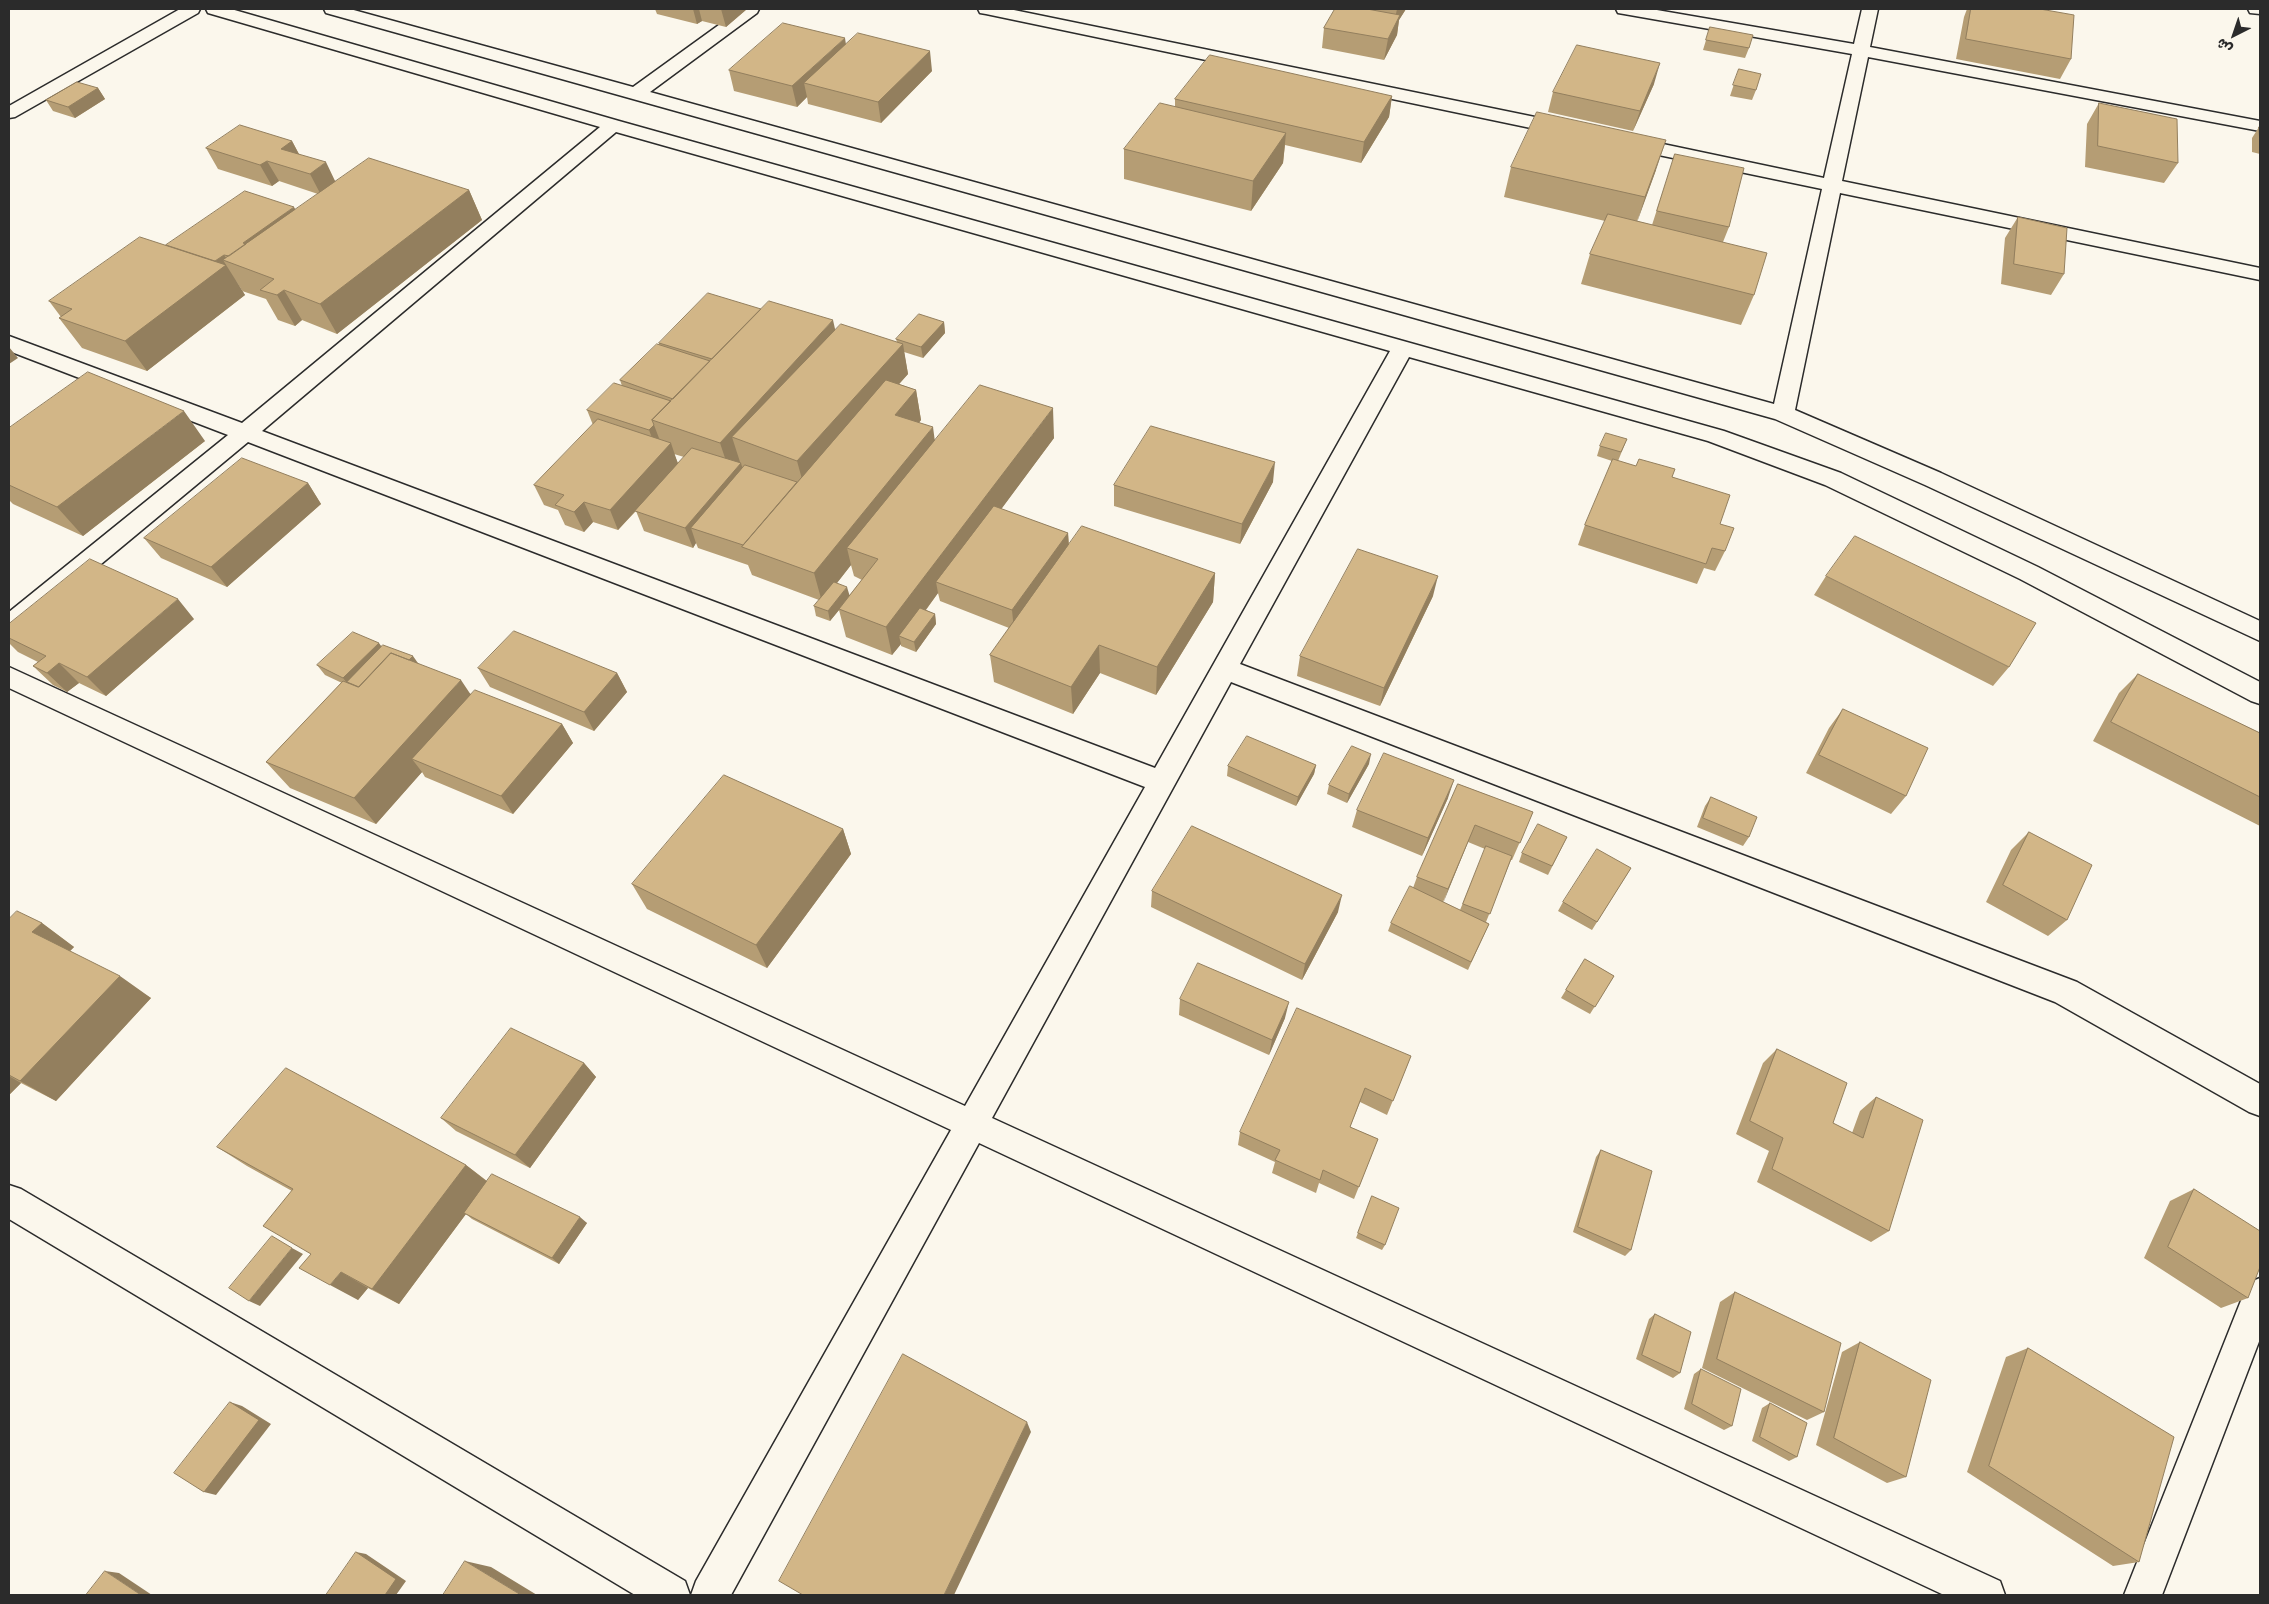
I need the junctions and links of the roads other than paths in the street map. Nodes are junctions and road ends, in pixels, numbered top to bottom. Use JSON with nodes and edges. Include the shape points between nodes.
{"nodes":[{"id":1,"x":192,"y":9,"type":"edge"},
{"id":2,"x":214,"y":9,"type":"edge"},
{"id":3,"x":751,"y":9,"type":"edge"},
{"id":4,"x":986,"y":9,"type":"edge"},
{"id":5,"x":1624,"y":9,"type":"edge"},
{"id":6,"x":1870,"y":9,"type":"edge"},
{"id":7,"x":2256,"y":9,"type":"edge"},
{"id":8,"x":348,"y":10,"type":"edge"},
{"id":9,"x":2260,"y":10,"type":"edge"},
{"id":10,"x":1862,"y":51,"type":"junction"},
{"id":11,"x":636,"y":94,"type":"junction"},
{"id":12,"x":9,"y":113,"type":"edge"},
{"id":13,"x":613,"y":125,"type":"junction"},
{"id":14,"x":2260,"y":126,"type":"edge"},
{"id":15,"x":1589,"y":134,"type":"edge"},
{"id":16,"x":1609,"y":138,"type":"edge"},
{"id":17,"x":1833,"y":185,"type":"junction"},
{"id":18,"x":2260,"y":274,"type":"edge"},
{"id":19,"x":9,"y":343,"type":"edge"},
{"id":20,"x":1403,"y":348,"type":"junction"},
{"id":21,"x":1783,"y":414,"type":"junction"},
{"id":22,"x":245,"y":433,"type":"junction"},
{"id":23,"x":9,"y":626,"type":"edge"},
{"id":24,"x":2260,"y":632,"type":"edge"},
{"id":25,"x":1224,"y":669,"type":"junction"},
{"id":26,"x":9,"y":677,"type":"edge"},
{"id":27,"x":2260,"y":694,"type":"edge"},
{"id":28,"x":1162,"y":782,"type":"junction"},
{"id":29,"x":2260,"y":1101,"type":"edge"},
{"id":30,"x":972,"y":1125,"type":"junction"},
{"id":31,"x":9,"y":1201,"type":"edge"},
{"id":32,"x":2260,"y":1295,"type":"edge"},
{"id":33,"x":671,"y":1595,"type":"edge"},
{"id":34,"x":710,"y":1595,"type":"edge"},
{"id":35,"x":1986,"y":1595,"type":"edge"},
{"id":36,"x":2143,"y":1595,"type":"edge"}],
"edges":[{"from":1,"to":12,"type":"street"},
{"from":2,"to":13,"type":"street"},
{"from":3,"to":11,"type":"street"},
{"from":4,"to":15,"type":"street"},
{"from":5,"to":10,"type":"street"},
{"from":6,"to":10,"type":"street"},
{"from":7,"to":9,"type":"street"},
{"from":8,"to":11,"type":"street"},
{"from":10,"to":14,"type":"street"},
{"from":10,"to":17,"type":"street"},
{"from":11,"to":21,"type":"street"},
{"from":13,"to":20,"type":"street"},
{"from":13,"to":22,"type":"street"},
{"from":16,"to":17,"type":"street"},
{"from":17,"to":18,"type":"street"},
{"from":17,"to":21,"type":"street"},
{"from":19,"to":22,"type":"street"},
{"from":20,"to":25,"type":"street"},
{"from":20,"to":27,"type":"street","via":[[1716,436],[1833,479],[2029,573]]},
{"from":21,"to":24,"type":"street","via":[[1933,479]]},
{"from":22,"to":23,"type":"street"},
{"from":22,"to":28,"type":"street"},
{"from":25,"to":28,"type":"street"},
{"from":25,"to":29,"type":"street","via":[[2066,992]]},
{"from":26,"to":30,"type":"street"},
{"from":28,"to":30,"type":"street"},
{"from":30,"to":34,"type":"street"},
{"from":30,"to":35,"type":"street"},
{"from":31,"to":33,"type":"street"},
{"from":32,"to":36,"type":"street"}]}
